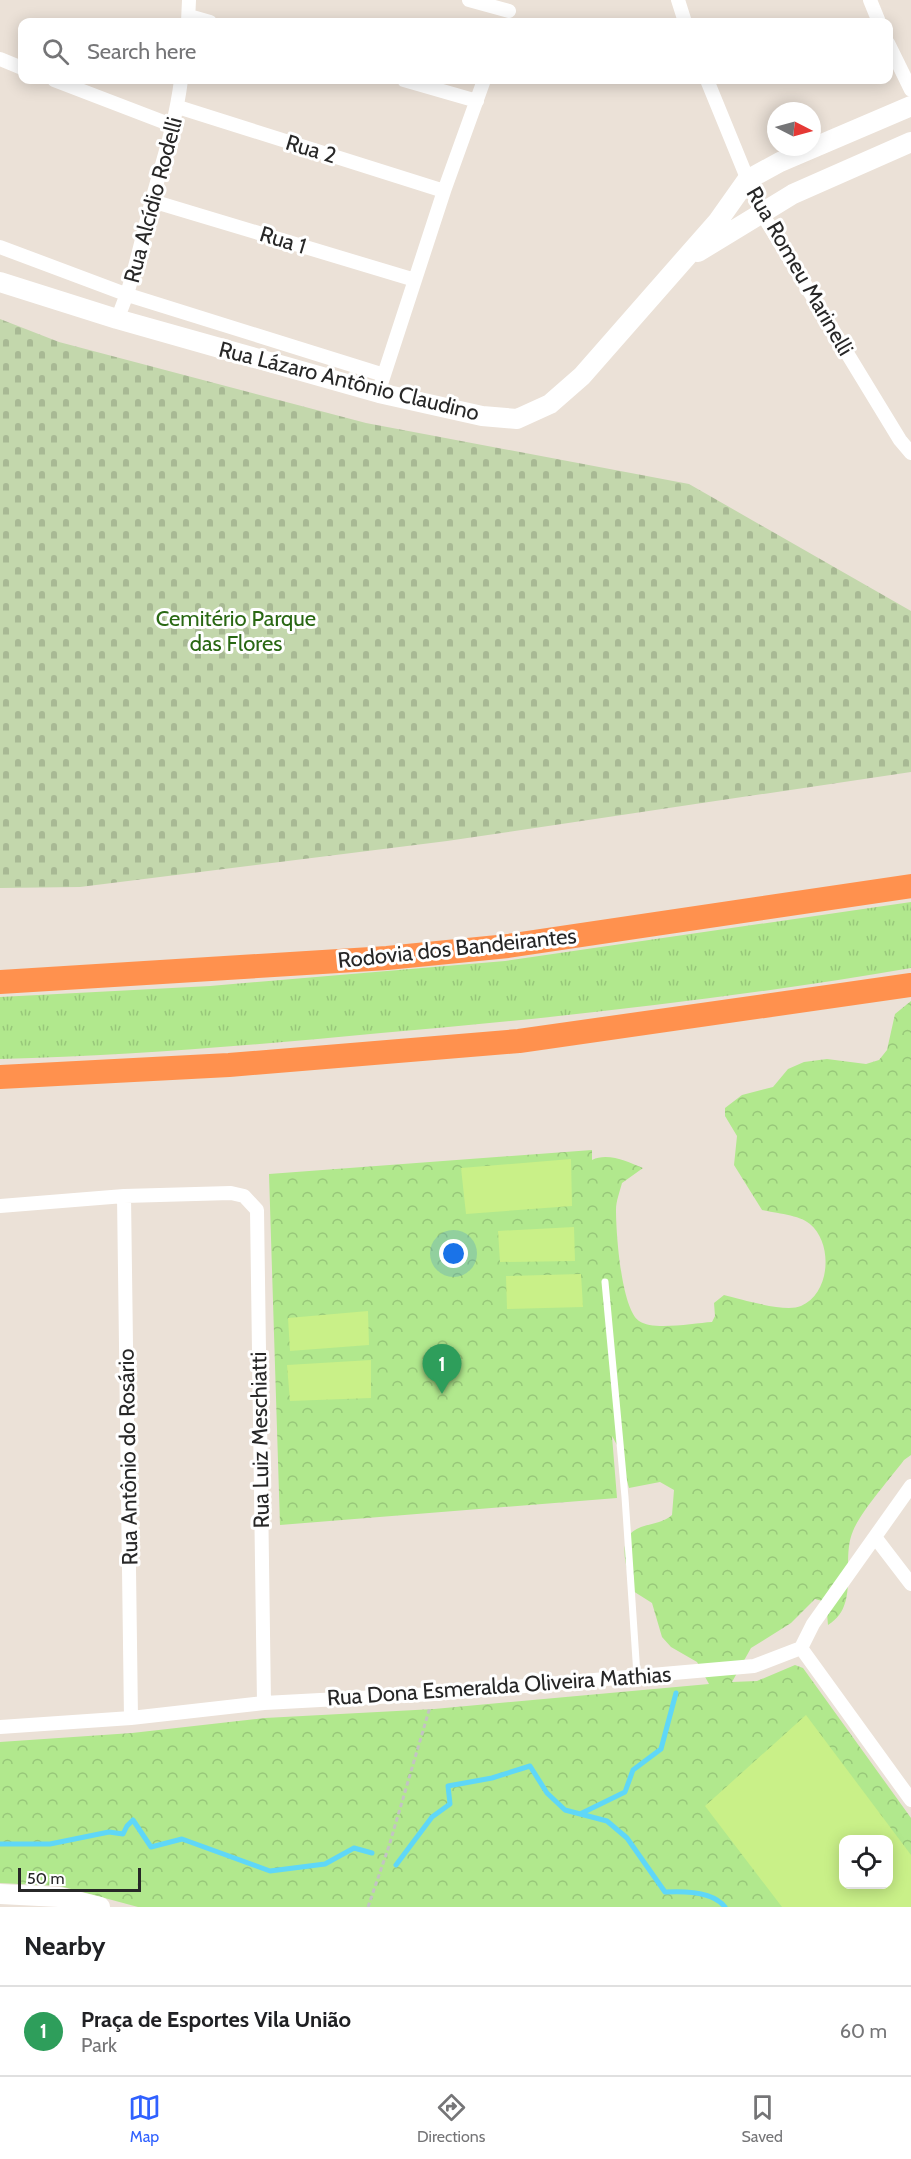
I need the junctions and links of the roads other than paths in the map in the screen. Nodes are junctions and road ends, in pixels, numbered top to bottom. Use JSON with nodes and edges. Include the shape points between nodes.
{"nodes":[{"id":1,"x":189,"y":0,"type":"edge"},
{"id":2,"x":469,"y":0,"type":"edge"},
{"id":3,"x":678,"y":0,"type":"edge"},
{"id":4,"x":870,"y":0,"type":"edge"},
{"id":5,"x":509,"y":11,"type":"edge"},
{"id":6,"x":189,"y":18,"type":"edge"},
{"id":7,"x":684,"y":18,"type":"edge"},
{"id":8,"x":877,"y":18,"type":"edge"},
{"id":9,"x":893,"y":53,"type":"edge"},
{"id":10,"x":0,"y":59,"type":"edge"},
{"id":11,"x":18,"y":66,"type":"edge"},
{"id":12,"x":64,"y":84,"type":"edge"},
{"id":13,"x":181,"y":84,"type":"edge"},
{"id":14,"x":418,"y":84,"type":"edge"},
{"id":15,"x":483,"y":84,"type":"edge"},
{"id":16,"x":709,"y":84,"type":"edge"},
{"id":17,"x":911,"y":90,"type":"edge"},
{"id":18,"x":477,"y":101,"type":"junction"},
{"id":19,"x":911,"y":106,"type":"edge"},
{"id":20,"x":178,"y":107,"type":"junction"},
{"id":21,"x":174,"y":126,"type":"junction"},
{"id":22,"x":911,"y":142,"type":"edge"},
{"id":23,"x":747,"y":180,"type":"junction"},
{"id":24,"x":444,"y":191,"type":"junction"},
{"id":25,"x":152,"y":201,"type":"junction"},
{"id":26,"x":760,"y":212,"type":"junction"},
{"id":27,"x":0,"y":247,"type":"edge"},
{"id":28,"x":679,"y":264,"type":"junction"},
{"id":29,"x":415,"y":280,"type":"junction"},
{"id":30,"x":0,"y":282,"type":"edge"},
{"id":31,"x":128,"y":295,"type":"junction"},
{"id":32,"x":117,"y":319,"type":"junction"},
{"id":33,"x":381,"y":384,"type":"junction"},
{"id":34,"x":911,"y":453,"type":"edge"},
{"id":35,"x":911,"y":886,"type":"edge"},
{"id":36,"x":0,"y":982,"type":"edge"},
{"id":37,"x":911,"y":985,"type":"edge"},
{"id":38,"x":0,"y":1077,"type":"edge"},
{"id":39,"x":124,"y":1196,"type":"junction"},
{"id":40,"x":0,"y":1206,"type":"edge"},
{"id":41,"x":605,"y":1282,"type":"dead end"},
{"id":42,"x":911,"y":1486,"type":"edge"},
{"id":43,"x":875,"y":1537,"type":"junction"},
{"id":44,"x":911,"y":1584,"type":"edge"},
{"id":45,"x":801,"y":1648,"type":"junction"},
{"id":46,"x":637,"y":1675,"type":"junction"},
{"id":47,"x":264,"y":1703,"type":"junction"},
{"id":48,"x":131,"y":1718,"type":"junction"},
{"id":49,"x":0,"y":1727,"type":"edge"},
{"id":50,"x":911,"y":1800,"type":"edge"},
{"id":51,"x":11,"y":1899,"type":"edge"},
{"id":52,"x":100,"y":1907,"type":"edge"}],
"edges":[{"from":1,"to":6,"type":"street"},
{"from":2,"to":5,"type":"street"},
{"from":3,"to":7,"type":"street"},
{"from":4,"to":8,"type":"street"},
{"from":9,"to":17,"type":"street"},
{"from":10,"to":11,"type":"street"},
{"from":12,"to":21,"type":"street"},
{"from":13,"to":20,"type":"street","name":"Rua Alcídio Rodelli"},
{"from":14,"to":18,"type":"street"},
{"from":15,"to":18,"type":"street"},
{"from":16,"to":23,"type":"street","name":"Rua Romeu Marinelli"},
{"from":18,"to":24,"type":"street"},
{"from":19,"to":23,"type":"main road"},
{"from":20,"to":21,"type":"street","name":"Rua Alcídio Rodelli"},
{"from":20,"to":24,"type":"street","name":"Rua 2"},
{"from":21,"to":25,"type":"street","name":"Rua Alcídio Rodelli"},
{"from":22,"to":26,"type":"main road","name":"Rua Lázaro Antônio Claudino"},
{"from":23,"to":26,"type":"street","name":"Rua Romeu Marinelli"},
{"from":23,"to":28,"type":"main road","name":"Rua Lázaro Antônio Claudino","via":[[718,221]]},
{"from":24,"to":29,"type":"street"},
{"from":25,"to":29,"type":"street","name":"Rua 1"},
{"from":25,"to":31,"type":"street","name":"Rua Alcídio Rodelli"},
{"from":26,"to":28,"type":"main road","name":"Rua Lázaro Antônio Claudino"},
{"from":26,"to":34,"type":"street","name":"Rua Romeu Marinelli"},
{"from":27,"to":31,"type":"street"},
{"from":28,"to":33,"type":"main road","name":"Rua Lázaro Antônio Claudino","via":[[582,376],[550,404],[517,419],[482,416]]},
{"from":29,"to":33,"type":"street"},
{"from":30,"to":32,"type":"main road","name":"Rua Lázaro Antônio Claudino"},
{"from":31,"to":32,"type":"street","name":"Rua Alcídio Rodelli"},
{"from":31,"to":33,"type":"street"},
{"from":32,"to":33,"type":"main road","name":"Rua Lázaro Antônio Claudino"},
{"from":35,"to":36,"type":"highway","name":"Rodovia dos Bandeirantes","via":[[508,946],[387,958]]},
{"from":37,"to":38,"type":"highway","via":[[519,1041],[229,1065]]},
{"from":39,"to":40,"type":"street"},
{"from":39,"to":47,"type":"street","name":"Rua Luiz Meschiatti","via":[[231,1193],[244,1196],[257,1210]]},
{"from":39,"to":48,"type":"street","name":"Rua Antônio do Rosário"},
{"from":41,"to":46,"type":"lane"},
{"from":42,"to":43,"type":"street"},
{"from":43,"to":44,"type":"street"},
{"from":43,"to":45,"type":"street","via":[[813,1624]]},
{"from":45,"to":46,"type":"street","name":"Rua Dona Esmeralda Oliveira Mathias","via":[[754,1666]]},
{"from":45,"to":50,"type":"street"},
{"from":46,"to":47,"type":"street","name":"Rua Dona Esmeralda Oliveira Mathias","via":[[433,1694]]},
{"from":47,"to":48,"type":"street","name":"Rua Dona Esmeralda Oliveira Mathias"},
{"from":48,"to":49,"type":"street","name":"Rua Dona Esmeralda Oliveira Mathias"},
{"from":51,"to":52,"type":"main road","via":[[59,1897]]}]}
